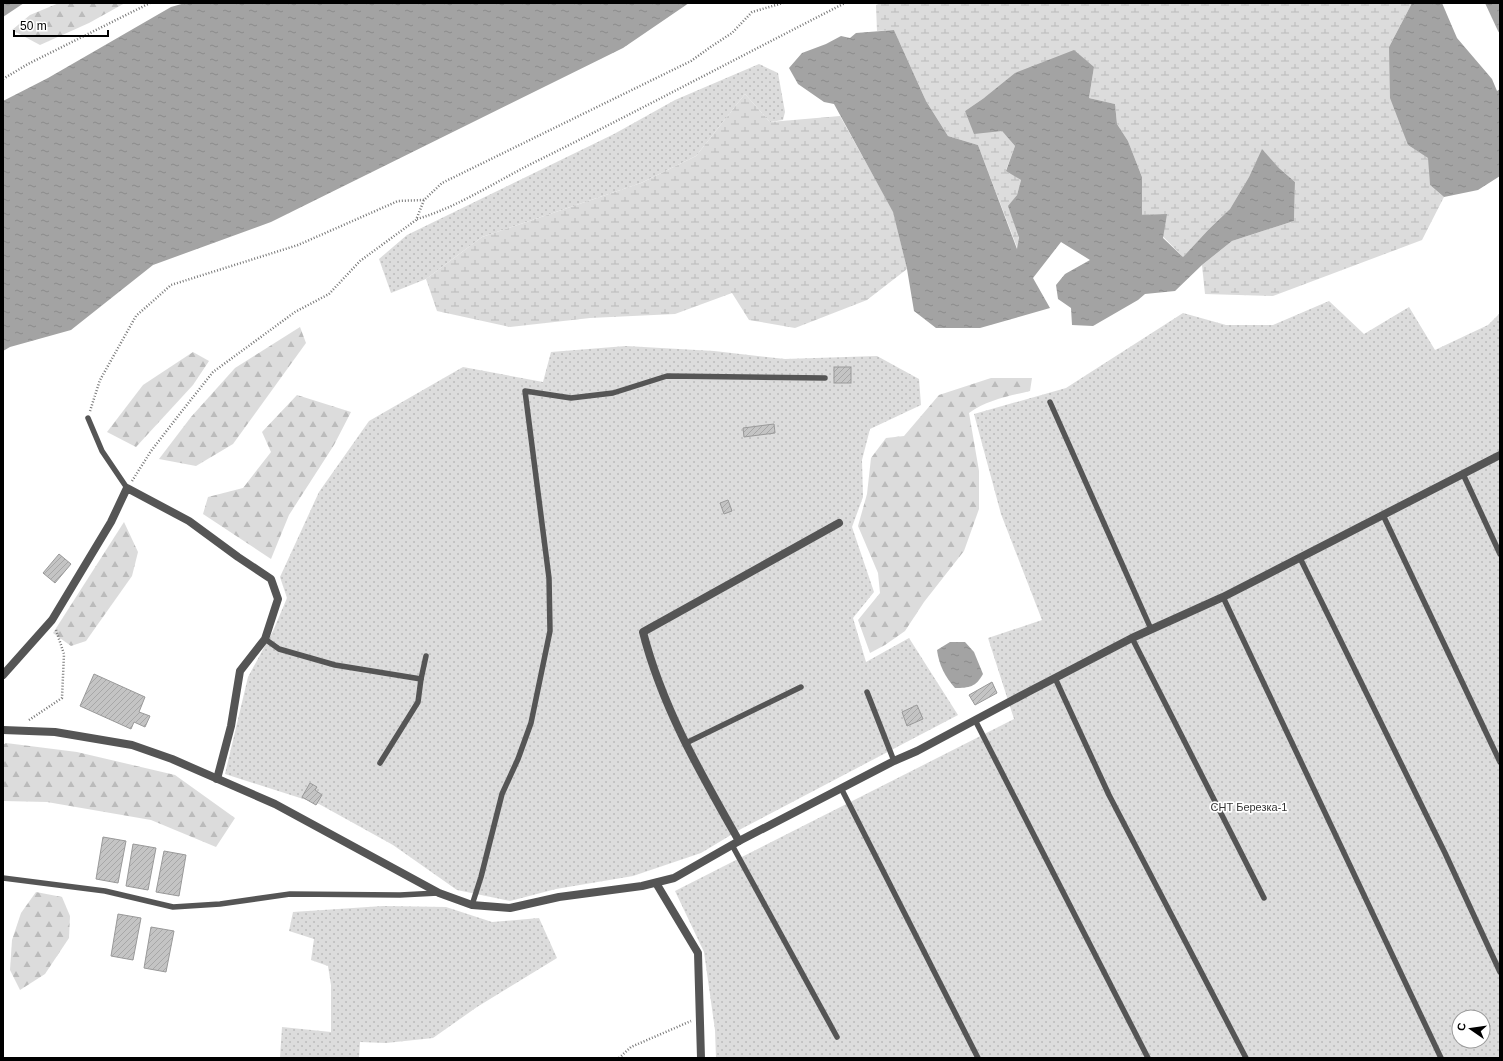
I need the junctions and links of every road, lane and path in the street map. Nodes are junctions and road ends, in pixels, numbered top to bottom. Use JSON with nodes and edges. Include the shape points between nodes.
{"nodes":[{"id":1,"x":150,"y":3,"type":"edge"},
{"id":2,"x":783,"y":3,"type":"edge"},
{"id":3,"x":845,"y":3,"type":"edge"},
{"id":4,"x":3,"y":79,"type":"edge"},
{"id":5,"x":424,"y":200,"type":"junction"},
{"id":6,"x":416,"y":220,"type":"junction"},
{"id":7,"x":825,"y":378,"type":"dead end"},
{"id":8,"x":1050,"y":402,"type":"dead end"},
{"id":9,"x":88,"y":418,"type":"joint"},
{"id":10,"x":1500,"y":455,"type":"edge"},
{"id":11,"x":1463,"y":474,"type":"junction"},
{"id":12,"x":127,"y":488,"type":"junction"},
{"id":13,"x":1383,"y":515,"type":"junction"},
{"id":14,"x":839,"y":523,"type":"dead end"},
{"id":15,"x":1500,"y":554,"type":"edge"},
{"id":16,"x":1300,"y":558,"type":"junction"},
{"id":17,"x":1223,"y":597,"type":"junction"},
{"id":18,"x":52,"y":620,"type":"junction"},
{"id":19,"x":1151,"y":629,"type":"junction"},
{"id":20,"x":1132,"y":638,"type":"junction"},
{"id":21,"x":265,"y":639,"type":"junction"},
{"id":22,"x":426,"y":656,"type":"dead end"},
{"id":23,"x":3,"y":675,"type":"edge"},
{"id":24,"x":1055,"y":678,"type":"junction"},
{"id":25,"x":421,"y":679,"type":"junction"},
{"id":26,"x":801,"y":687,"type":"dead end"},
{"id":27,"x":867,"y":692,"type":"dead end"},
{"id":28,"x":975,"y":720,"type":"junction"},
{"id":29,"x":24,"y":721,"type":"dead end"},
{"id":30,"x":3,"y":730,"type":"edge"},
{"id":31,"x":686,"y":743,"type":"junction"},
{"id":32,"x":894,"y":761,"type":"junction"},
{"id":33,"x":380,"y":762,"type":"dead end"},
{"id":34,"x":1500,"y":762,"type":"edge"},
{"id":35,"x":217,"y":779,"type":"junction"},
{"id":36,"x":841,"y":788,"type":"junction"},
{"id":37,"x":735,"y":843,"type":"junction"},
{"id":38,"x":3,"y":878,"type":"edge"},
{"id":39,"x":656,"y":883,"type":"junction"},
{"id":40,"x":438,"y":893,"type":"junction"},
{"id":41,"x":1264,"y":898,"type":"dead end"},
{"id":42,"x":472,"y":905,"type":"junction"},
{"id":43,"x":1500,"y":972,"type":"edge"},
{"id":44,"x":700,"y":1017,"type":"junction"},
{"id":45,"x":837,"y":1037,"type":"dead end"},
{"id":46,"x":619,"y":1058,"type":"edge"},
{"id":47,"x":701,"y":1058,"type":"edge"},
{"id":48,"x":978,"y":1058,"type":"edge"},
{"id":49,"x":1148,"y":1058,"type":"edge"},
{"id":50,"x":1246,"y":1058,"type":"edge"},
{"id":51,"x":1441,"y":1058,"type":"edge"}],
"edges":[{"from":1,"to":4,"type":"path"},
{"from":2,"to":5,"type":"path","via":[[752,12],[732,33],[690,62],[442,183]]},
{"from":3,"to":6,"type":"path","via":[[438,213]]},
{"from":5,"to":6,"type":"path"},
{"from":5,"to":9,"type":"path","via":[[398,201],[298,245],[171,285],[136,316],[100,380]]},
{"from":6,"to":12,"type":"path","via":[[360,261],[329,294],[295,312],[214,372],[156,445]]},
{"from":7,"to":42,"type":"lane","via":[[667,376],[614,393],[571,398],[525,391],[549,578],[550,631],[531,723],[502,794]]},
{"from":8,"to":19,"type":"lane"},
{"from":9,"to":12,"type":"lane","via":[[102,451]]},
{"from":10,"to":11,"type":"street"},
{"from":11,"to":13,"type":"street"},
{"from":11,"to":15,"type":"lane"},
{"from":12,"to":18,"type":"street","via":[[111,522]]},
{"from":12,"to":21,"type":"street","via":[[189,521],[271,579],[278,599]]},
{"from":13,"to":16,"type":"street"},
{"from":13,"to":34,"type":"lane"},
{"from":14,"to":31,"type":"street","via":[[643,632],[662,690]]},
{"from":16,"to":17,"type":"street"},
{"from":16,"to":43,"type":"lane","via":[[1445,853]]},
{"from":17,"to":19,"type":"street"},
{"from":17,"to":51,"type":"lane"},
{"from":18,"to":23,"type":"street"},
{"from":18,"to":29,"type":"path","via":[[64,654],[62,698],[31,720]]},
{"from":19,"to":20,"type":"street"},
{"from":20,"to":24,"type":"street"},
{"from":20,"to":41,"type":"lane"},
{"from":21,"to":25,"type":"lane","via":[[279,649],[335,665]]},
{"from":21,"to":35,"type":"street","via":[[240,671],[231,726]]},
{"from":22,"to":25,"type":"lane"},
{"from":24,"to":28,"type":"street"},
{"from":24,"to":50,"type":"lane","via":[[1109,795]]},
{"from":25,"to":33,"type":"lane","via":[[418,702]]},
{"from":26,"to":31,"type":"lane"},
{"from":27,"to":32,"type":"lane"},
{"from":28,"to":32,"type":"street"},
{"from":28,"to":49,"type":"lane"},
{"from":30,"to":35,"type":"street","via":[[55,732],[132,745],[172,758]]},
{"from":31,"to":37,"type":"street"},
{"from":32,"to":36,"type":"street"},
{"from":35,"to":40,"type":"street","via":[[275,804]]},
{"from":36,"to":37,"type":"street"},
{"from":36,"to":48,"type":"lane"},
{"from":37,"to":39,"type":"street","via":[[674,878]]},
{"from":37,"to":45,"type":"lane"},
{"from":38,"to":40,"type":"lane","via":[[105,891],[173,907],[220,904],[290,894]]},
{"from":39,"to":42,"type":"street","via":[[559,897],[510,908]]},
{"from":39,"to":44,"type":"street","via":[[698,953]]},
{"from":40,"to":42,"type":"street"},
{"from":44,"to":46,"type":"path","via":[[631,1047]]},
{"from":44,"to":47,"type":"street"}]}
